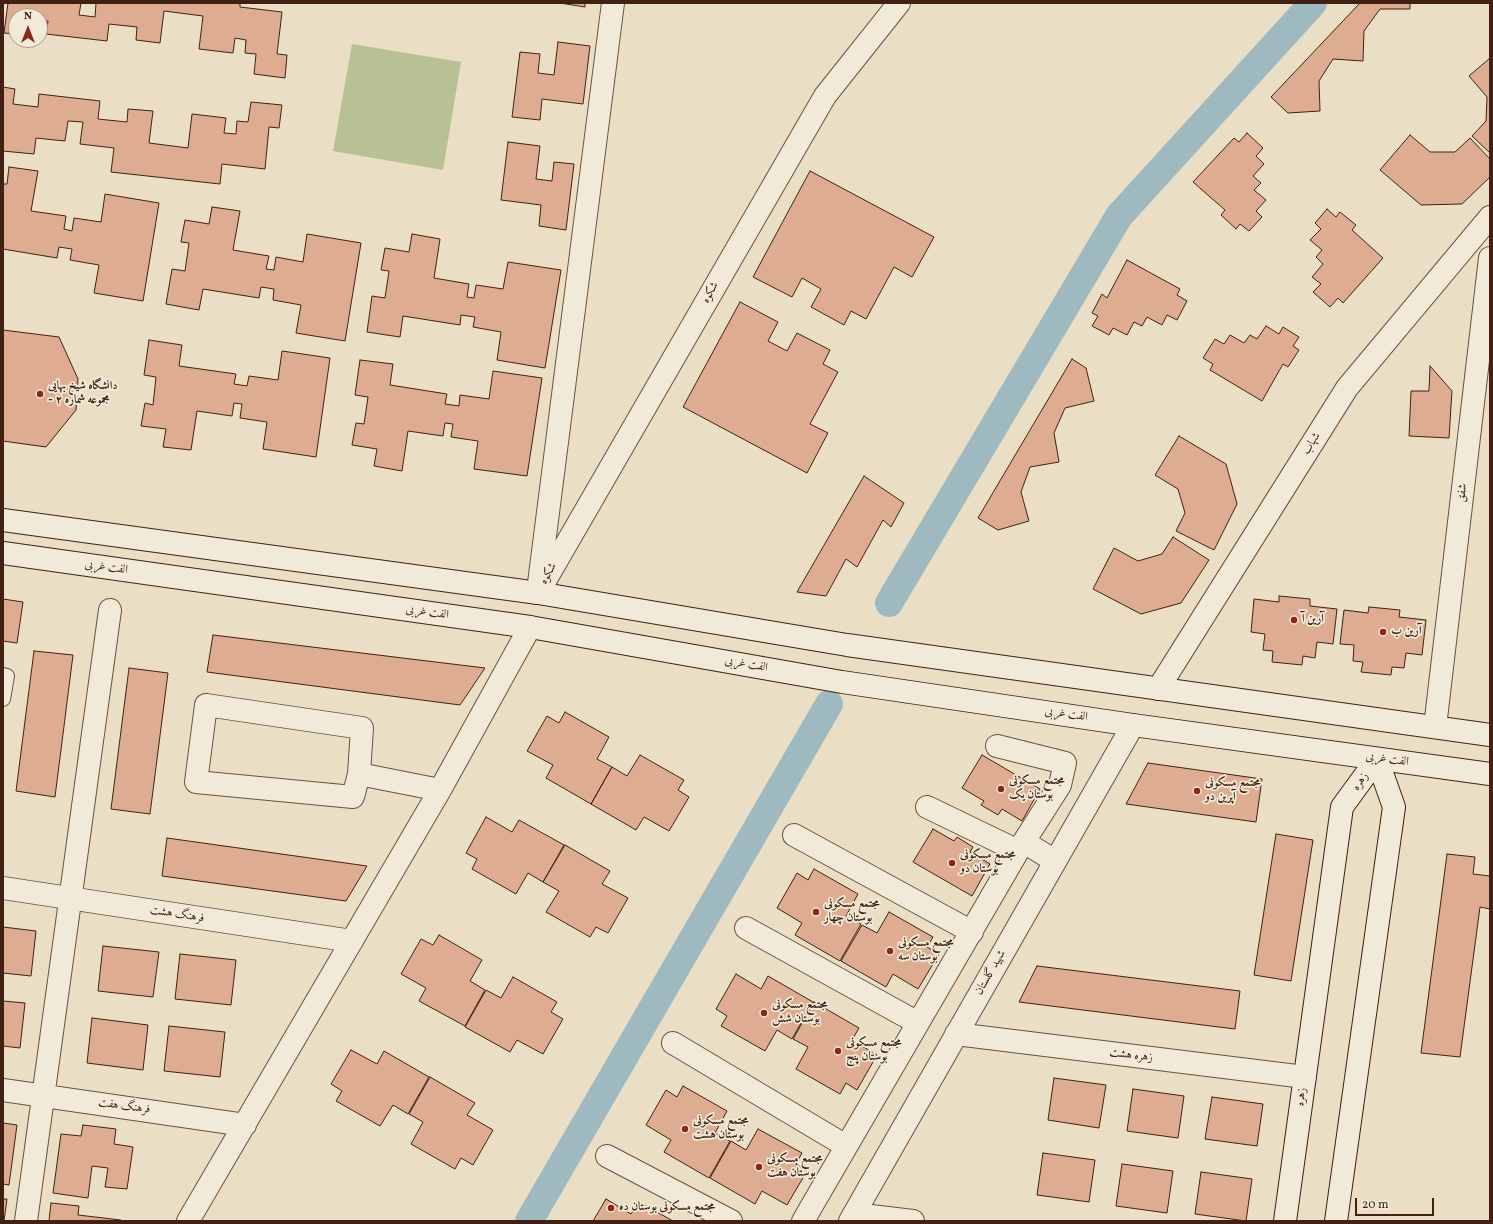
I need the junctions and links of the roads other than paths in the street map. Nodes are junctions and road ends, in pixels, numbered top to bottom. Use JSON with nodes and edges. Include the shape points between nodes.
{"nodes":[{"id":1,"x":613,"y":3,"type":"edge"},
{"id":2,"x":899,"y":3,"type":"edge"},
{"id":3,"x":1490,"y":217,"type":"edge"},
{"id":4,"x":1490,"y":258,"type":"edge"},
{"id":5,"x":3,"y":520,"type":"edge"},
{"id":6,"x":3,"y":553,"type":"edge"},
{"id":7,"x":538,"y":593,"type":"junction"},
{"id":8,"x":110,"y":610,"type":"dead end"},
{"id":9,"x":530,"y":627,"type":"junction"},
{"id":10,"x":3,"y":675,"type":"edge"},
{"id":11,"x":1158,"y":689,"type":"junction"},
{"id":12,"x":3,"y":699,"type":"edge"},
{"id":13,"x":1133,"y":725,"type":"junction"},
{"id":14,"x":1435,"y":728,"type":"junction"},
{"id":15,"x":1490,"y":735,"type":"edge"},
{"id":16,"x":997,"y":746,"type":"dead end"},
{"id":17,"x":1377,"y":759,"type":"junction"},
{"id":18,"x":359,"y":774,"type":"junction"},
{"id":19,"x":1490,"y":774,"type":"edge"},
{"id":20,"x":440,"y":790,"type":"junction"},
{"id":21,"x":928,"y":807,"type":"dead end"},
{"id":22,"x":794,"y":835,"type":"dead end"},
{"id":23,"x":1021,"y":847,"type":"junction"},
{"id":24,"x":1055,"y":861,"type":"junction"},
{"id":25,"x":3,"y":888,"type":"edge"},
{"id":26,"x":70,"y":898,"type":"junction"},
{"id":27,"x":746,"y":928,"type":"dead end"},
{"id":28,"x":972,"y":932,"type":"junction"},
{"id":29,"x":352,"y":941,"type":"junction"},
{"id":30,"x":918,"y":1023,"type":"junction"},
{"id":31,"x":956,"y":1034,"type":"junction"},
{"id":32,"x":673,"y":1043,"type":"dead end"},
{"id":33,"x":1305,"y":1078,"type":"junction"},
{"id":34,"x":3,"y":1090,"type":"edge"},
{"id":35,"x":43,"y":1095,"type":"junction"},
{"id":36,"x":244,"y":1125,"type":"junction"},
{"id":37,"x":846,"y":1146,"type":"junction"},
{"id":38,"x":608,"y":1156,"type":"dead end"},
{"id":39,"x":852,"y":1218,"type":"edge"},
{"id":40,"x":26,"y":1221,"type":"edge"},
{"id":41,"x":188,"y":1221,"type":"edge"},
{"id":42,"x":731,"y":1221,"type":"edge"},
{"id":43,"x":803,"y":1221,"type":"edge"},
{"id":44,"x":913,"y":1221,"type":"edge"},
{"id":45,"x":1285,"y":1221,"type":"edge"},
{"id":46,"x":1336,"y":1221,"type":"edge"}],
"edges":[{"from":1,"to":7,"type":"street"},
{"from":2,"to":7,"type":"street","name":"شکوه","via":[[825,96]]},
{"from":3,"to":11,"type":"street","name":"شهاب","via":[[1347,388]]},
{"from":4,"to":14,"type":"street","name":"شفق"},
{"from":5,"to":7,"type":"street"},
{"from":6,"to":9,"type":"street","name":"الفت غربی"},
{"from":7,"to":11,"type":"street","via":[[851,646]]},
{"from":8,"to":26,"type":"street"},
{"from":9,"to":13,"type":"street","name":"الفت غربی","via":[[842,682]]},
{"from":9,"to":20,"type":"street"},
{"from":10,"to":12,"type":"lane","via":[[7,676]]},
{"from":11,"to":14,"type":"street"},
{"from":13,"to":17,"type":"street","name":"الفت غربی"},
{"from":13,"to":24,"type":"street","name":"شهید گلستان"},
{"from":14,"to":15,"type":"street"},
{"from":16,"to":23,"type":"street","via":[[1065,763],[1060,785]]},
{"from":17,"to":19,"type":"street","name":"الفت غربی"},
{"from":17,"to":33,"type":"street","name":"زهره","via":[[1342,807]]},
{"from":17,"to":46,"type":"street","name":"زهره","via":[[1394,807]]},
{"from":18,"to":18,"type":"street","via":[[362,728],[206,705],[196,782],[353,797]]},
{"from":18,"to":20,"type":"street"},
{"from":20,"to":29,"type":"street"},
{"from":21,"to":23,"type":"street"},
{"from":22,"to":28,"type":"street"},
{"from":23,"to":24,"type":"street"},
{"from":23,"to":28,"type":"street"},
{"from":24,"to":31,"type":"street","name":"شهید گلستان"},
{"from":25,"to":26,"type":"street","name":"فرهنگ هشت"},
{"from":26,"to":29,"type":"street","name":"فرهنگ هشت"},
{"from":26,"to":35,"type":"street"},
{"from":27,"to":30,"type":"street"},
{"from":28,"to":30,"type":"street"},
{"from":29,"to":36,"type":"street"},
{"from":30,"to":37,"type":"street"},
{"from":31,"to":33,"type":"street","name":"زهره هشت"},
{"from":31,"to":39,"type":"street","name":"شهید گلستان"},
{"from":32,"to":37,"type":"street"},
{"from":33,"to":45,"type":"street","name":"زهره"},
{"from":34,"to":35,"type":"street","name":"فرهنگ هفت"},
{"from":35,"to":36,"type":"street","name":"فرهنگ هفت"},
{"from":35,"to":40,"type":"street"},
{"from":36,"to":41,"type":"street"},
{"from":37,"to":43,"type":"street"},
{"from":38,"to":42,"type":"street"},
{"from":39,"to":44,"type":"street"}]}
